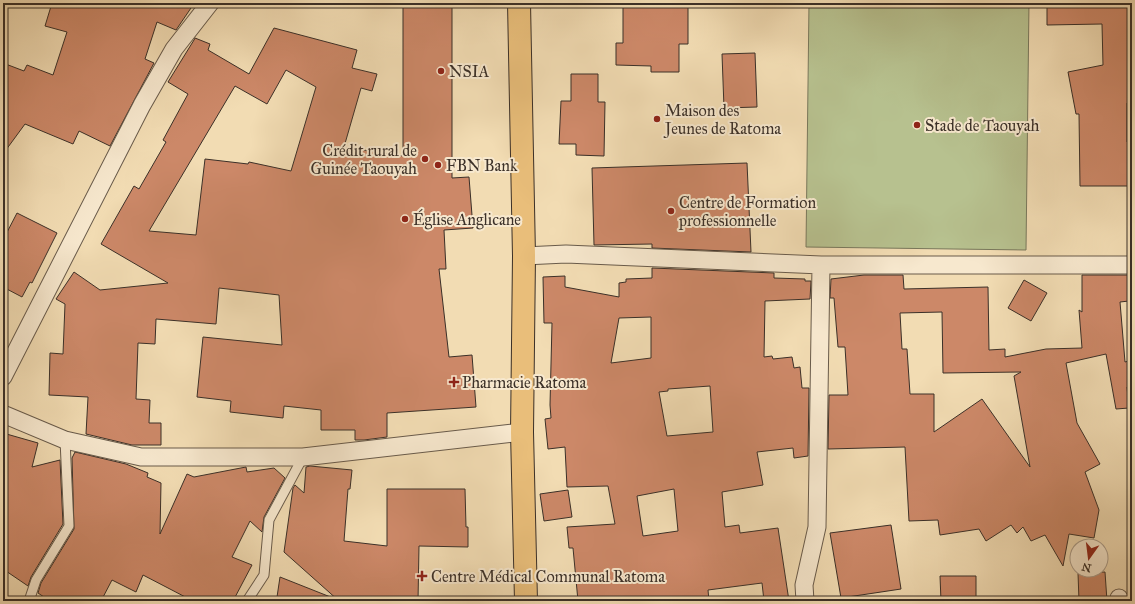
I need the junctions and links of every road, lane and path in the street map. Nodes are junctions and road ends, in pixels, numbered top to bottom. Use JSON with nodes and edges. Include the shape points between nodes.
{"nodes":[{"id":1,"x":210,"y":3,"type":"edge"},
{"id":2,"x":519,"y":3,"type":"edge"},
{"id":3,"x":524,"y":256,"type":"junction"},
{"id":4,"x":822,"y":265,"type":"junction"},
{"id":5,"x":1132,"y":265,"type":"edge"},
{"id":6,"x":3,"y":377,"type":"edge"},
{"id":7,"x":3,"y":414,"type":"edge"},
{"id":8,"x":522,"y":432,"type":"junction"},
{"id":9,"x":65,"y":440,"type":"junction"},
{"id":10,"x":303,"y":457,"type":"junction"},
{"id":11,"x":29,"y":601,"type":"edge"},
{"id":12,"x":247,"y":601,"type":"edge"},
{"id":13,"x":526,"y":601,"type":"edge"},
{"id":14,"x":805,"y":601,"type":"edge"}],
"edges":[{"from":1,"to":6,"type":"street","via":[[174,49],[142,105]]},
{"from":2,"to":3,"type":"main road"},
{"from":3,"to":4,"type":"street","via":[[566,254]]},
{"from":3,"to":8,"type":"main road"},
{"from":4,"to":5,"type":"street"},
{"from":4,"to":14,"type":"street","via":[[817,527],[804,585]]},
{"from":7,"to":9,"type":"street"},
{"from":8,"to":10,"type":"street"},
{"from":8,"to":13,"type":"main road"},
{"from":9,"to":10,"type":"street","via":[[141,457]]},
{"from":9,"to":11,"type":"lane","via":[[69,526],[36,580]]},
{"from":10,"to":12,"type":"lane","via":[[269,520],[264,575]]}]}
